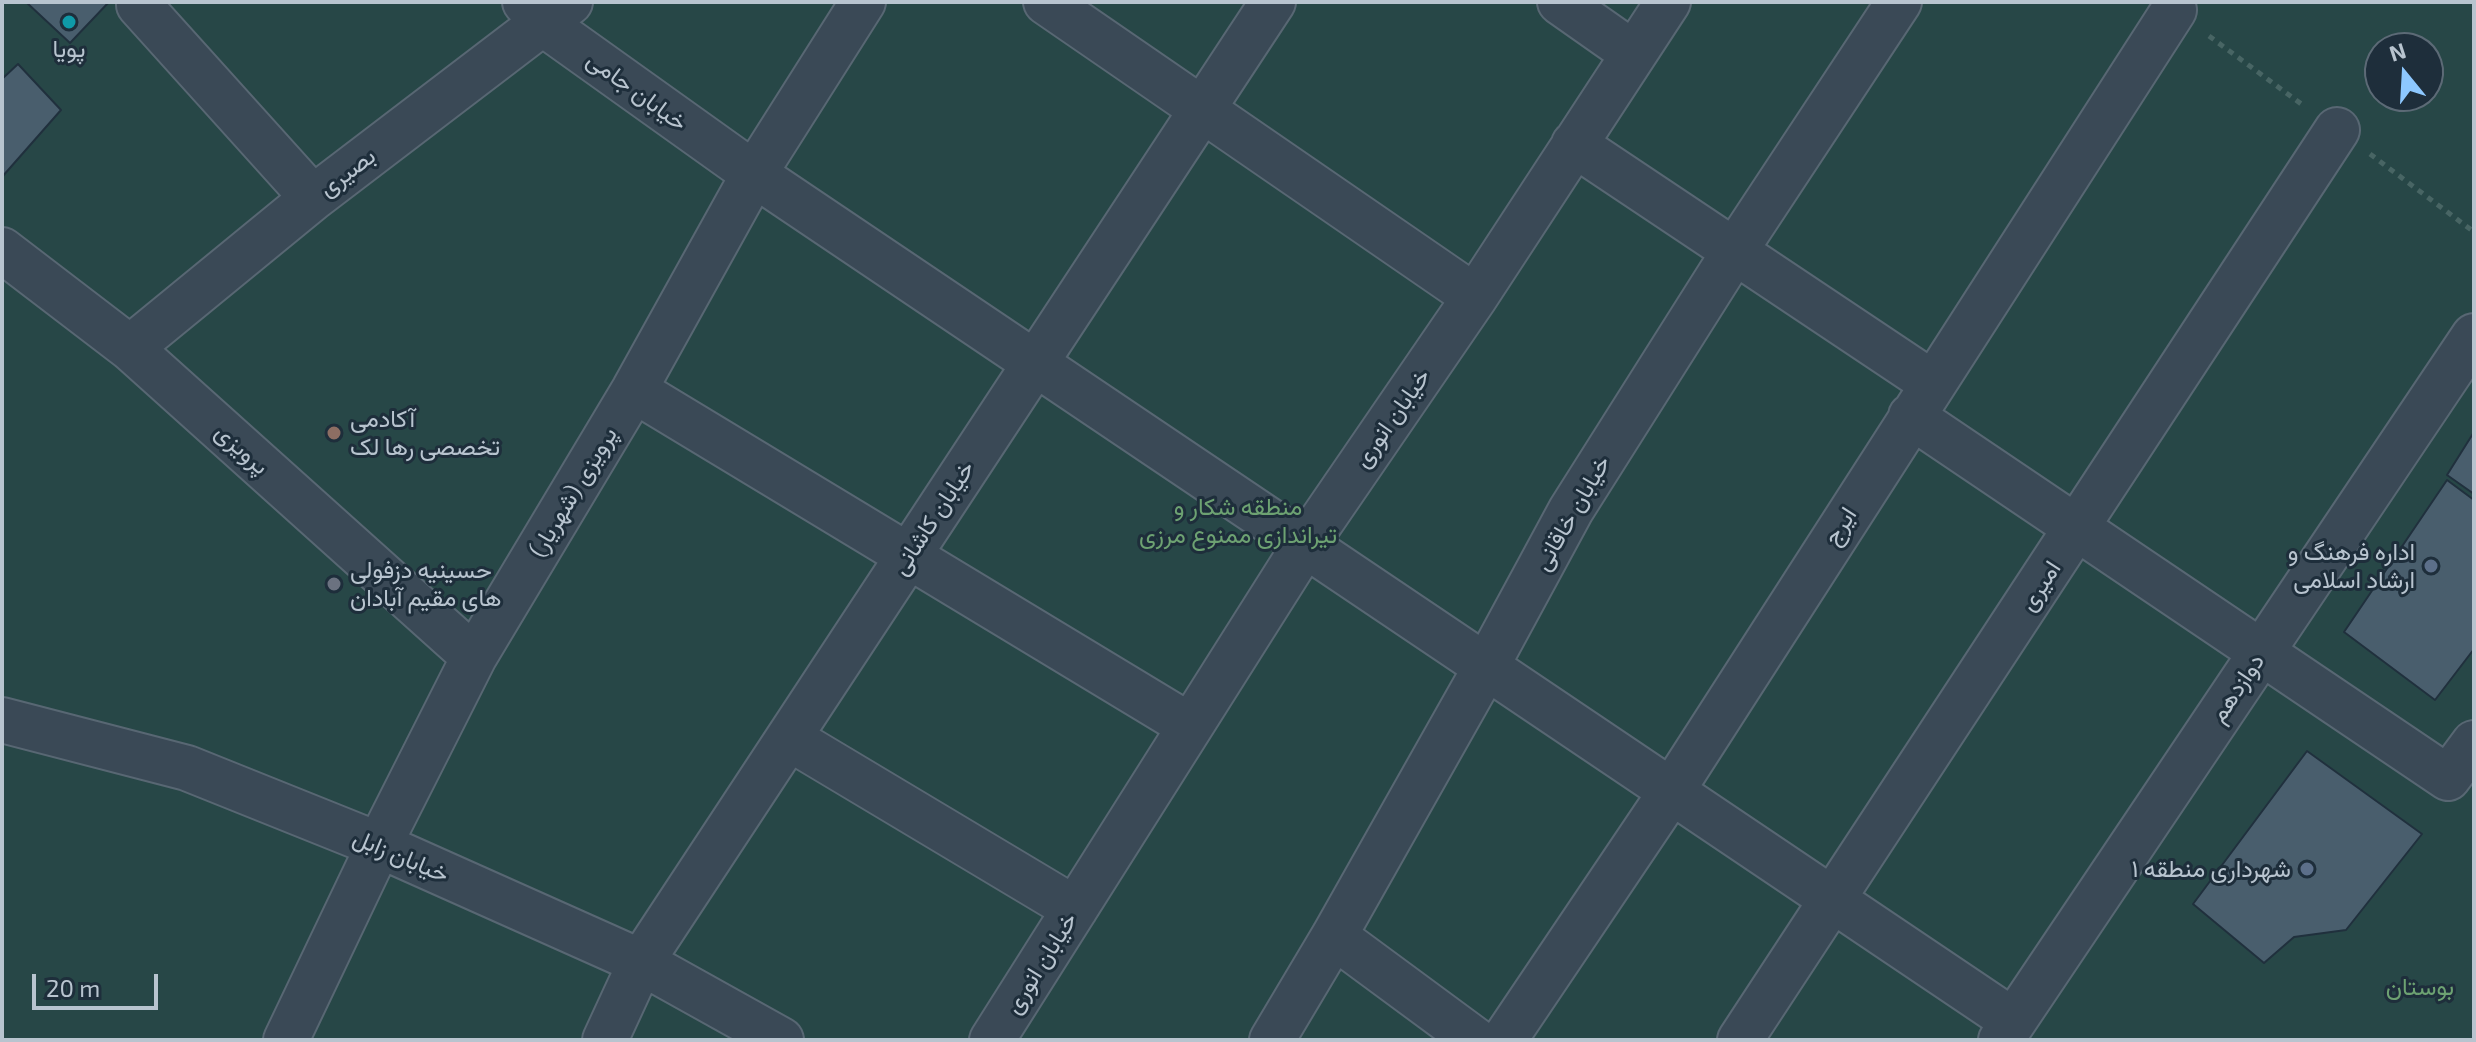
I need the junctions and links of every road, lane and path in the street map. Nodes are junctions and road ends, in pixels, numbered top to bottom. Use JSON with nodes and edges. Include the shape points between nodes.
{"nodes":[{"id":1,"x":863,"y":2,"type":"edge"},
{"id":2,"x":1046,"y":2,"type":"edge"},
{"id":3,"x":1273,"y":2,"type":"edge"},
{"id":4,"x":1560,"y":2,"type":"edge"},
{"id":5,"x":1668,"y":2,"type":"edge"},
{"id":6,"x":1899,"y":2,"type":"edge"},
{"id":7,"x":139,"y":5,"type":"dead end"},
{"id":8,"x":546,"y":9,"type":"edge"},
{"id":9,"x":2174,"y":10,"type":"dead end"},
{"id":10,"x":1634,"y":54,"type":"junction"},
{"id":11,"x":1202,"y":110,"type":"junction"},
{"id":12,"x":2337,"y":130,"type":"dead end"},
{"id":13,"x":1574,"y":144,"type":"junction"},
{"id":14,"x":754,"y":174,"type":"junction"},
{"id":15,"x":313,"y":198,"type":"junction"},
{"id":16,"x":1736,"y":249,"type":"junction"},
{"id":17,"x":2,"y":250,"type":"edge"},
{"id":18,"x":1475,"y":297,"type":"junction"},
{"id":19,"x":2474,"y":336,"type":"edge"},
{"id":20,"x":130,"y":348,"type":"junction"},
{"id":21,"x":1035,"y":364,"type":"junction"},
{"id":22,"x":634,"y":390,"type":"junction"},
{"id":23,"x":1922,"y":399,"type":"junction"},
{"id":24,"x":2077,"y":528,"type":"junction"},
{"id":25,"x":1305,"y":545,"type":"junction"},
{"id":26,"x":909,"y":556,"type":"junction"},
{"id":27,"x":2261,"y":652,"type":"junction"},
{"id":28,"x":474,"y":657,"type":"junction"},
{"id":29,"x":1486,"y":667,"type":"junction"},
{"id":30,"x":2,"y":720,"type":"edge"},
{"id":31,"x":1190,"y":726,"type":"junction"},
{"id":32,"x":789,"y":738,"type":"junction"},
{"id":33,"x":2474,"y":743,"type":"edge"},
{"id":34,"x":1671,"y":792,"type":"junction"},
{"id":35,"x":379,"y":845,"type":"junction"},
{"id":36,"x":1834,"y":901,"type":"junction"},
{"id":37,"x":1075,"y":909,"type":"junction"},
{"id":38,"x":1334,"y":936,"type":"junction"},
{"id":39,"x":641,"y":962,"type":"junction"},
{"id":40,"x":2007,"y":1031,"type":"edge"},
{"id":41,"x":286,"y":1040,"type":"edge"},
{"id":42,"x":605,"y":1040,"type":"edge"},
{"id":43,"x":781,"y":1040,"type":"edge"},
{"id":44,"x":992,"y":1040,"type":"edge"},
{"id":45,"x":1272,"y":1040,"type":"edge"},
{"id":46,"x":1475,"y":1040,"type":"edge"},
{"id":47,"x":1504,"y":1040,"type":"edge"},
{"id":48,"x":1740,"y":1040,"type":"edge"}],
"edges":[{"from":1,"to":14,"type":"street","name":"پرویزی (شهریار)"},
{"from":2,"to":11,"type":"street"},
{"from":3,"to":11,"type":"street","name":"خیابان کاشانی"},
{"from":4,"to":10,"type":"street"},
{"from":5,"to":10,"type":"street","name":"خیابان انوری"},
{"from":6,"to":16,"type":"street","name":"خیابان خاقانی"},
{"from":7,"to":15,"type":"street"},
{"from":8,"to":14,"type":"street","name":"خیابان جامی"},
{"from":8,"to":15,"type":"street","name":"بصیری"},
{"from":9,"to":23,"type":"street","name":"ایرج"},
{"from":10,"to":13,"type":"street","name":"خیابان انوری"},
{"from":11,"to":18,"type":"street"},
{"from":11,"to":21,"type":"street","name":"خیابان کاشانی"},
{"from":12,"to":24,"type":"street","name":"امیری"},
{"from":13,"to":16,"type":"street"},
{"from":13,"to":18,"type":"street","name":"خیابان انوری"},
{"from":14,"to":21,"type":"street","name":"خیابان جامی"},
{"from":14,"to":22,"type":"street","name":"پرویزی (شهریار)"},
{"from":15,"to":20,"type":"street","name":"بصیری"},
{"from":16,"to":23,"type":"street"},
{"from":16,"to":29,"type":"street","name":"خیابان خاقانی","via":[[1571,510]]},
{"from":17,"to":20,"type":"street","name":"پرویزی"},
{"from":18,"to":25,"type":"street","name":"خیابان انوری"},
{"from":19,"to":27,"type":"street","name":"دوازدهم"},
{"from":20,"to":28,"type":"street","name":"پرویزی"},
{"from":21,"to":25,"type":"street","name":"خیابان جامی"},
{"from":21,"to":26,"type":"street","name":"خیابان کاشانی"},
{"from":22,"to":26,"type":"street"},
{"from":22,"to":28,"type":"street","name":"پرویزی (شهریار)"},
{"from":23,"to":24,"type":"street"},
{"from":23,"to":34,"type":"street","name":"ایرج"},
{"from":24,"to":27,"type":"street"},
{"from":24,"to":36,"type":"street","name":"امیری"},
{"from":25,"to":29,"type":"street","name":"خیابان جامی"},
{"from":25,"to":31,"type":"street","name":"خیابان انوری"},
{"from":26,"to":31,"type":"street"},
{"from":26,"to":32,"type":"street","name":"خیابان کاشانی"},
{"from":27,"to":33,"type":"street","via":[[2448,778]]},
{"from":27,"to":40,"type":"street","name":"دوازدهم"},
{"from":28,"to":35,"type":"street","name":"پرویزی (شهریار)"},
{"from":29,"to":34,"type":"street","name":"خیابان جامی"},
{"from":29,"to":38,"type":"street","name":"خیابان خاقانی"},
{"from":30,"to":35,"type":"street","name":"خیابان زابل","via":[[187,768]]},
{"from":31,"to":37,"type":"street","name":"خیابان انوری"},
{"from":32,"to":37,"type":"street"},
{"from":32,"to":39,"type":"street","name":"خیابان کاشانی"},
{"from":34,"to":36,"type":"street","name":"خیابان جامی"},
{"from":34,"to":47,"type":"street","name":"ایرج"},
{"from":35,"to":39,"type":"street","name":"خیابان زابل"},
{"from":35,"to":41,"type":"street","name":"پرویزی (شهریار)"},
{"from":36,"to":40,"type":"street","name":"خیابان جامی"},
{"from":36,"to":48,"type":"street","name":"امیری"},
{"from":37,"to":44,"type":"street","name":"خیابان انوری"},
{"from":38,"to":45,"type":"street","name":"خیابان خاقانی"},
{"from":38,"to":46,"type":"street"},
{"from":39,"to":42,"type":"street","name":"خیابان کاشانی"},
{"from":39,"to":43,"type":"street","name":"خیابان زابل"}]}
